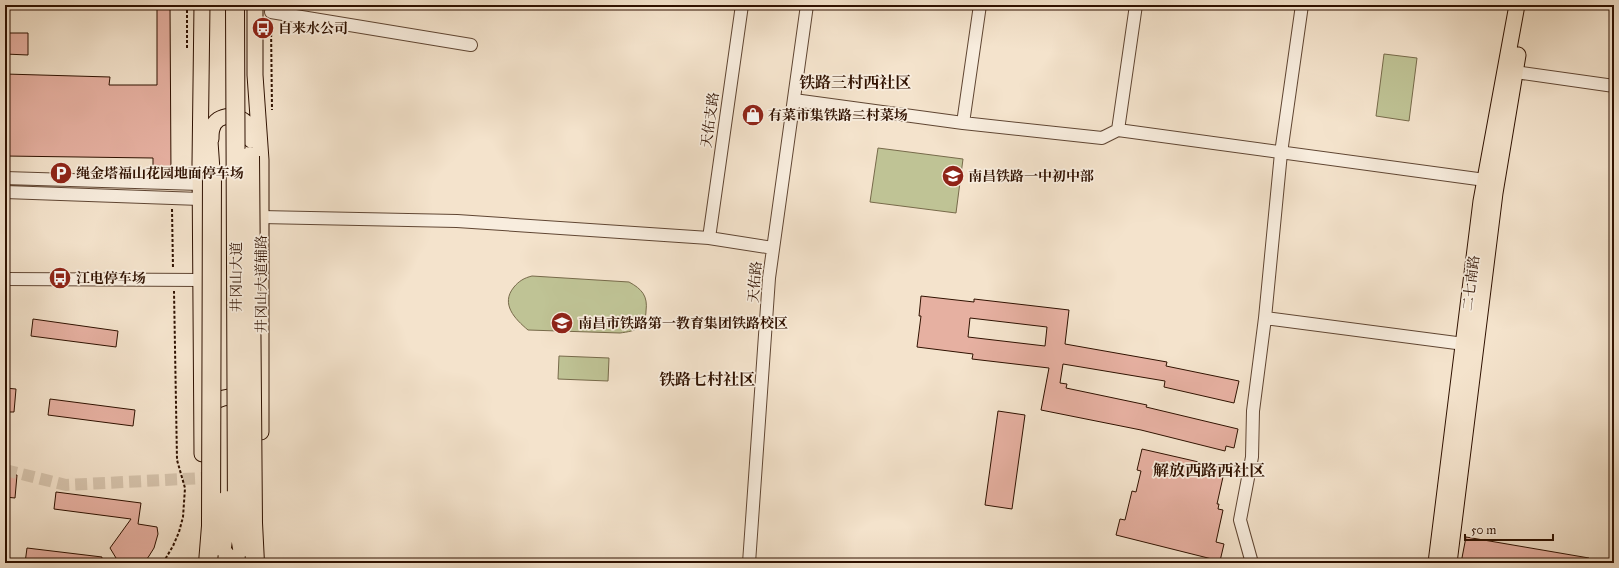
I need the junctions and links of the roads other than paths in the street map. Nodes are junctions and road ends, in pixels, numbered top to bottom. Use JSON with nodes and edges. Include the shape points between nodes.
{"nodes":[{"id":1,"x":202,"y":5,"type":"edge"},
{"id":2,"x":224,"y":5,"type":"edge"},
{"id":3,"x":235,"y":5,"type":"edge"},
{"id":4,"x":255,"y":5,"type":"edge"},
{"id":5,"x":742,"y":5,"type":"edge"},
{"id":6,"x":807,"y":5,"type":"edge"},
{"id":7,"x":980,"y":5,"type":"edge"},
{"id":8,"x":1136,"y":5,"type":"edge"},
{"id":9,"x":1302,"y":5,"type":"edge"},
{"id":10,"x":1517,"y":5,"type":"edge"},
{"id":11,"x":1527,"y":5,"type":"edge"},
{"id":12,"x":271,"y":12,"type":"dead end"},
{"id":13,"x":471,"y":45,"type":"dead end"},
{"id":14,"x":1515,"y":72,"type":"junction"},
{"id":15,"x":255,"y":75,"type":"junction"},
{"id":16,"x":202,"y":79,"type":"junction"},
{"id":17,"x":1614,"y":86,"type":"edge"},
{"id":18,"x":794,"y":100,"type":"junction"},
{"id":19,"x":963,"y":123,"type":"junction"},
{"id":20,"x":1118,"y":130,"type":"junction"},
{"id":21,"x":211,"y":140,"type":"junction"},
{"id":22,"x":251,"y":148,"type":"junction"},
{"id":23,"x":1281,"y":153,"type":"junction"},
{"id":24,"x":212,"y":170,"type":"joint"},
{"id":25,"x":5,"y":178,"type":"edge"},
{"id":26,"x":1485,"y":180,"type":"junction"},
{"id":27,"x":5,"y":192,"type":"edge"},
{"id":28,"x":200,"y":192,"type":"junction"},
{"id":29,"x":261,"y":217,"type":"junction"},
{"id":30,"x":709,"y":238,"type":"junction"},
{"id":31,"x":773,"y":248,"type":"junction"},
{"id":32,"x":5,"y":279,"type":"edge"},
{"id":33,"x":201,"y":280,"type":"junction"},
{"id":34,"x":1265,"y":318,"type":"junction"},
{"id":35,"x":1464,"y":344,"type":"junction"},
{"id":36,"x":261,"y":412,"type":"junction"},
{"id":37,"x":202,"y":413,"type":"junction"},
{"id":38,"x":222,"y":547,"type":"dead end"},
{"id":39,"x":242,"y":548,"type":"dead end"},
{"id":40,"x":203,"y":563,"type":"edge"},
{"id":41,"x":208,"y":563,"type":"edge"},
{"id":42,"x":255,"y":563,"type":"edge"},
{"id":43,"x":261,"y":563,"type":"edge"},
{"id":44,"x":749,"y":563,"type":"edge"},
{"id":45,"x":1252,"y":563,"type":"edge"},
{"id":46,"x":1436,"y":563,"type":"edge"},
{"id":47,"x":1448,"y":563,"type":"edge"}],
"edges":[{"from":1,"to":16,"type":"main road"},
{"from":2,"to":38,"type":"highway","name":"井冈山大道","bridge":true,"via":[[226,519]]},
{"from":3,"to":39,"type":"highway","name":"井冈山大道","bridge":true,"via":[[237,519]]},
{"from":4,"to":15,"type":"main road","name":"井冈山大道辅路"},
{"from":5,"to":30,"type":"street","name":"天佑支路"},
{"from":6,"to":18,"type":"street","name":"天佑路"},
{"from":7,"to":19,"type":"street"},
{"from":8,"to":20,"type":"street"},
{"from":9,"to":23,"type":"street"},
{"from":10,"to":26,"type":"main road","name":"二七南路"},
{"from":11,"to":14,"type":"main road","name":"二七南路"},
{"from":12,"to":13,"type":"street"},
{"from":14,"to":17,"type":"street"},
{"from":14,"to":47,"type":"main road","name":"二七南路","via":[[1495,193]]},
{"from":15,"to":22,"type":"main road"},
{"from":15,"to":29,"type":"main road","name":"井冈山大道辅路","via":[[261,160]]},
{"from":16,"to":21,"type":"main road"},
{"from":16,"to":28,"type":"main road"},
{"from":18,"to":19,"type":"street"},
{"from":18,"to":31,"type":"street","name":"天佑路"},
{"from":19,"to":20,"type":"street","via":[[1102,138]]},
{"from":20,"to":23,"type":"street"},
{"from":21,"to":22,"type":"main road","via":[[212,128],[219,119],[231,116],[242,119],[250,128]]},
{"from":21,"to":24,"type":"main road"},
{"from":22,"to":42,"type":"highway","bridge":true},
{"from":23,"to":26,"type":"street"},
{"from":23,"to":34,"type":"street"},
{"from":24,"to":41,"type":"highway","bridge":true,"via":[[211,518]]},
{"from":25,"to":28,"type":"street"},
{"from":26,"to":35,"type":"main road","name":"二七南路"},
{"from":27,"to":28,"type":"street","via":[[172,198]]},
{"from":28,"to":33,"type":"main road"},
{"from":29,"to":30,"type":"street","via":[[457,221]]},
{"from":29,"to":36,"type":"main road","name":"井冈山大道辅路"},
{"from":30,"to":31,"type":"street"},
{"from":31,"to":44,"type":"street","name":"天佑路"},
{"from":32,"to":33,"type":"street"},
{"from":33,"to":37,"type":"main road"},
{"from":34,"to":35,"type":"street"},
{"from":34,"to":45,"type":"street","via":[[1253,411],[1252,458],[1240,520]]},
{"from":35,"to":46,"type":"main road","name":"二七南路"},
{"from":36,"to":37,"type":"main road","via":[[246,400],[226,397],[208,405]]},
{"from":36,"to":43,"type":"main road","name":"井冈山大道辅路"},
{"from":37,"to":40,"type":"main road"}]}
